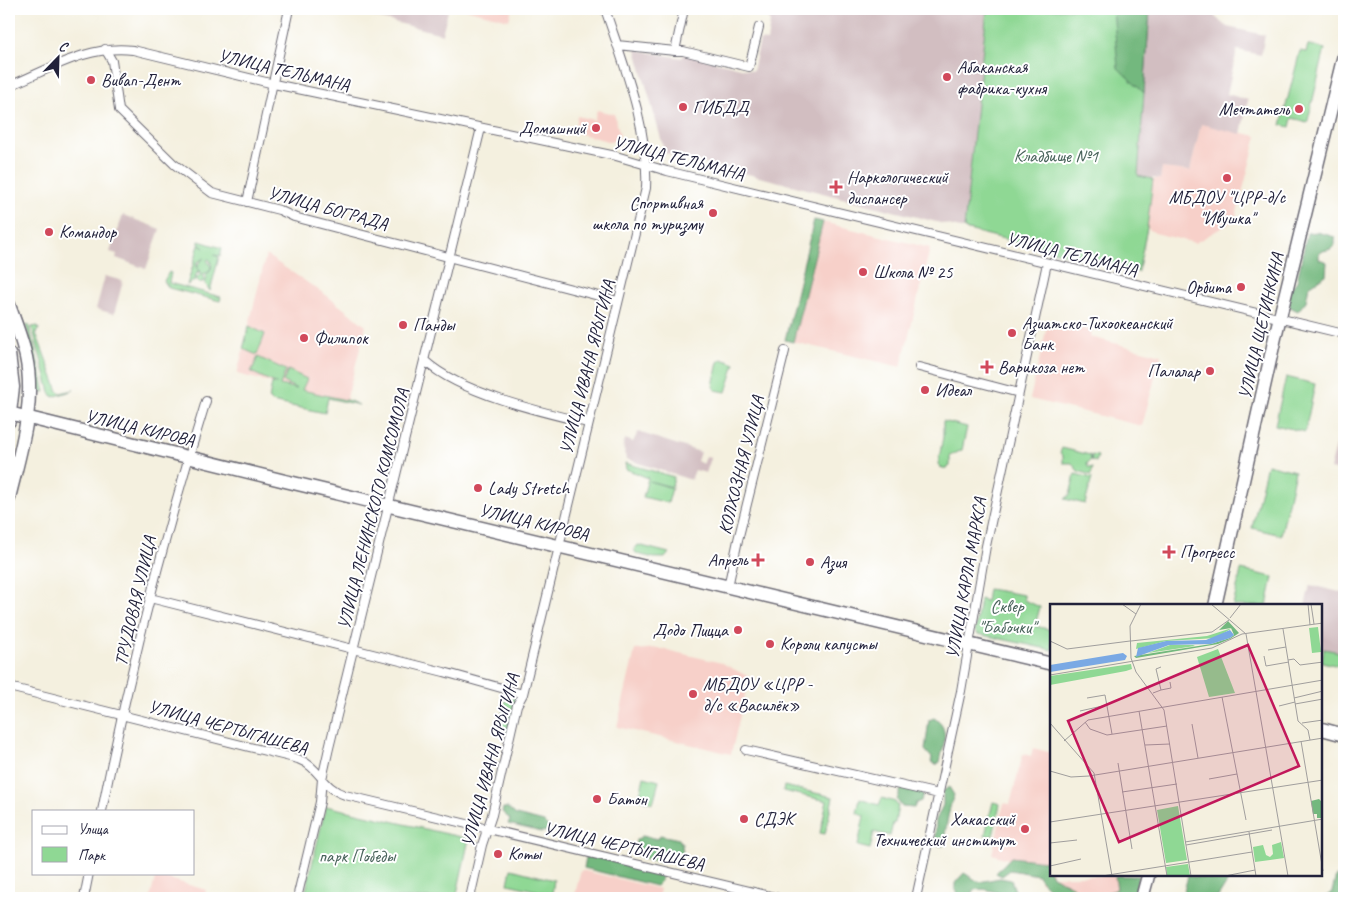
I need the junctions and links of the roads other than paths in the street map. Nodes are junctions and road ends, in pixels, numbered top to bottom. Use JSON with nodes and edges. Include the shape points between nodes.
{"nodes":[{"id":1,"x":289,"y":9,"type":"edge"},
{"id":2,"x":605,"y":9,"type":"edge"},
{"id":3,"x":684,"y":9,"type":"edge"},
{"id":4,"x":759,"y":27,"type":"dead end"},
{"id":5,"x":617,"y":45,"type":"junction"},
{"id":6,"x":105,"y":49,"type":"junction"},
{"id":7,"x":675,"y":51,"type":"junction"},
{"id":8,"x":1344,"y":55,"type":"edge"},
{"id":9,"x":274,"y":84,"type":"junction"},
{"id":10,"x":9,"y":86,"type":"edge"},
{"id":11,"x":481,"y":128,"type":"junction"},
{"id":12,"x":647,"y":165,"type":"junction"},
{"id":13,"x":248,"y":202,"type":"junction"},
{"id":14,"x":451,"y":256,"type":"junction"},
{"id":15,"x":1048,"y":264,"type":"junction"},
{"id":16,"x":618,"y":301,"type":"junction"},
{"id":17,"x":9,"y":305,"type":"edge"},
{"id":18,"x":1280,"y":319,"type":"junction"},
{"id":19,"x":1344,"y":334,"type":"edge"},
{"id":20,"x":785,"y":351,"type":"dead end"},
{"id":21,"x":9,"y":354,"type":"edge"},
{"id":22,"x":425,"y":361,"type":"junction"},
{"id":23,"x":919,"y":367,"type":"dead end"},
{"id":24,"x":1019,"y":393,"type":"junction"},
{"id":25,"x":206,"y":401,"type":"dead end"},
{"id":26,"x":9,"y":416,"type":"edge"},
{"id":27,"x":27,"y":418,"type":"junction"},
{"id":28,"x":588,"y":423,"type":"junction"},
{"id":29,"x":189,"y":457,"type":"junction"},
{"id":30,"x":9,"y":498,"type":"edge"},
{"id":31,"x":389,"y":506,"type":"junction"},
{"id":32,"x":559,"y":546,"type":"junction"},
{"id":33,"x":728,"y":587,"type":"junction"},
{"id":34,"x":150,"y":598,"type":"junction"},
{"id":35,"x":1215,"y":604,"type":"edge"},
{"id":36,"x":969,"y":645,"type":"junction"},
{"id":37,"x":354,"y":649,"type":"junction"},
{"id":38,"x":1050,"y":664,"type":"edge"},
{"id":39,"x":9,"y":687,"type":"edge"},
{"id":40,"x":523,"y":694,"type":"junction"},
{"id":41,"x":124,"y":714,"type":"junction"},
{"id":42,"x":1323,"y":729,"type":"edge"},
{"id":43,"x":1344,"y":735,"type":"edge"},
{"id":44,"x":746,"y":750,"type":"dead end"},
{"id":45,"x":322,"y":778,"type":"junction"},
{"id":46,"x":939,"y":794,"type":"junction"},
{"id":47,"x":102,"y":810,"type":"edge"},
{"id":48,"x":488,"y":829,"type":"junction"},
{"id":49,"x":90,"y":874,"type":"edge"},
{"id":50,"x":1148,"y":877,"type":"edge"},
{"id":51,"x":84,"y":898,"type":"edge"},
{"id":52,"x":297,"y":898,"type":"edge"},
{"id":53,"x":470,"y":898,"type":"edge"},
{"id":54,"x":779,"y":898,"type":"edge"},
{"id":55,"x":916,"y":898,"type":"edge"},
{"id":56,"x":1142,"y":898,"type":"edge"}],
"edges":[{"from":1,"to":9,"type":"street"},
{"from":2,"to":5,"type":"street","name":"УЛИЦА ИВАНА ЯРЫГИНА"},
{"from":3,"to":7,"type":"street"},
{"from":4,"to":7,"type":"street","via":[[749,67]]},
{"from":5,"to":7,"type":"street"},
{"from":5,"to":12,"type":"street","name":"УЛИЦА ИВАНА ЯРЫГИНА","via":[[642,131]]},
{"from":6,"to":9,"type":"street","name":"УЛИЦА ТЕЛЬМАНА","via":[[133,50]]},
{"from":6,"to":10,"type":"street","name":"УЛИЦА ТЕЛЬМАНА","via":[[92,51]]},
{"from":6,"to":13,"type":"street","name":"УЛИЦА БОГРАДА","via":[[112,61],[119,110],[174,164],[202,186],[212,193]]},
{"from":8,"to":18,"type":"main road","name":"УЛИЦА ЩЕТИНКИНА"},
{"from":9,"to":11,"type":"street","name":"УЛИЦА ТЕЛЬМАНА"},
{"from":9,"to":13,"type":"street"},
{"from":11,"to":12,"type":"street","name":"УЛИЦА ТЕЛЬМАНА"},
{"from":11,"to":14,"type":"street","name":"УЛИЦА ЛЕНИНСКОГО КОМСОМОЛА"},
{"from":12,"to":15,"type":"street","name":"УЛИЦА ТЕЛЬМАНА"},
{"from":12,"to":16,"type":"street","name":"УЛИЦА ИВАНА ЯРЫГИНА","via":[[646,188]]},
{"from":13,"to":14,"type":"street","name":"УЛИЦА БОГРАДА","via":[[294,217]]},
{"from":14,"to":16,"type":"street","name":"УЛИЦА БОГРАДА"},
{"from":14,"to":22,"type":"street","name":"УЛИЦА ЛЕНИНСКОГО КОМСОМОЛА"},
{"from":15,"to":18,"type":"street","name":"УЛИЦА ТЕЛЬМАНА"},
{"from":15,"to":24,"type":"street","name":"УЛИЦА КАРЛА МАРКСА"},
{"from":16,"to":28,"type":"street","name":"УЛИЦА ИВАНА ЯРЫГИНА"},
{"from":17,"to":27,"type":"main road","via":[[26,356],[30,400]]},
{"from":18,"to":19,"type":"street","name":"УЛИЦА ТЕЛЬМАНА"},
{"from":18,"to":35,"type":"main road","name":"УЛИЦА ЩЕТИНКИНА"},
{"from":20,"to":33,"type":"street","name":"КОЛХОЗНАЯ УЛИЦА"},
{"from":21,"to":26,"type":"main road","via":[[12,380]]},
{"from":22,"to":28,"type":"street","via":[[472,388],[522,406]]},
{"from":22,"to":31,"type":"street","name":"УЛИЦА ЛЕНИНСКОГО КОМСОМОЛА"},
{"from":23,"to":24,"type":"street"},
{"from":24,"to":36,"type":"street","name":"УЛИЦА КАРЛА МАРКСА","via":[[986,546]]},
{"from":25,"to":29,"type":"street","name":"ТРУДОВАЯ УЛИЦА"},
{"from":26,"to":27,"type":"main road","name":"УЛИЦА КИРОВА"},
{"from":27,"to":29,"type":"main road","name":"УЛИЦА КИРОВА"},
{"from":27,"to":30,"type":"main road"},
{"from":28,"to":32,"type":"street","name":"УЛИЦА ИВАНА ЯРЫГИНА"},
{"from":29,"to":31,"type":"main road","name":"УЛИЦА КИРОВА"},
{"from":29,"to":34,"type":"street","name":"ТРУДОВАЯ УЛИЦА"},
{"from":31,"to":32,"type":"main road","name":"УЛИЦА КИРОВА"},
{"from":31,"to":37,"type":"street","name":"УЛИЦА ЛЕНИНСКОГО КОМСОМОЛА"},
{"from":32,"to":33,"type":"main road","name":"УЛИЦА КИРОВА"},
{"from":32,"to":40,"type":"street","name":"УЛИЦА ИВАНА ЯРЫГИНА"},
{"from":33,"to":36,"type":"main road","name":"УЛИЦА КИРОВА"},
{"from":34,"to":37,"type":"street"},
{"from":34,"to":41,"type":"street","name":"ТРУДОВАЯ УЛИЦА"},
{"from":36,"to":38,"type":"main road","name":"УЛИЦА КИРОВА"},
{"from":36,"to":46,"type":"street","name":"УЛИЦА КАРЛА МАРКСА"},
{"from":37,"to":40,"type":"street"},
{"from":37,"to":45,"type":"street","name":"УЛИЦА ЛЕНИНСКОГО КОМСОМОЛА"},
{"from":39,"to":41,"type":"street","name":"УЛИЦА ЧЕРТЫГАШЕВА"},
{"from":40,"to":48,"type":"street","name":"УЛИЦА ИВАНА ЯРЫГИНА","via":[[517,705]]},
{"from":41,"to":45,"type":"street","name":"УЛИЦА ЧЕРТЫГАШЕВА","via":[[298,759],[313,767]]},
{"from":41,"to":47,"type":"street","name":"ТРУДОВАЯ УЛИЦА"},
{"from":42,"to":43,"type":"main road"},
{"from":44,"to":46,"type":"street"},
{"from":45,"to":48,"type":"street","name":"УЛИЦА ЧЕРТЫГАШЕВА","via":[[330,789],[339,793]]},
{"from":45,"to":52,"type":"street","name":"УЛИЦА ЛЕНИНСКОГО КОМСОМОЛА","via":[[320,802]]},
{"from":46,"to":55,"type":"street","name":"УЛИЦА КАРЛА МАРКСА"},
{"from":48,"to":53,"type":"street","name":"УЛИЦА ИВАНА ЯРЫГИНА"},
{"from":48,"to":54,"type":"street","name":"УЛИЦА ЧЕРТЫГАШЕВА"},
{"from":49,"to":51,"type":"street"},
{"from":50,"to":56,"type":"main road"}]}
